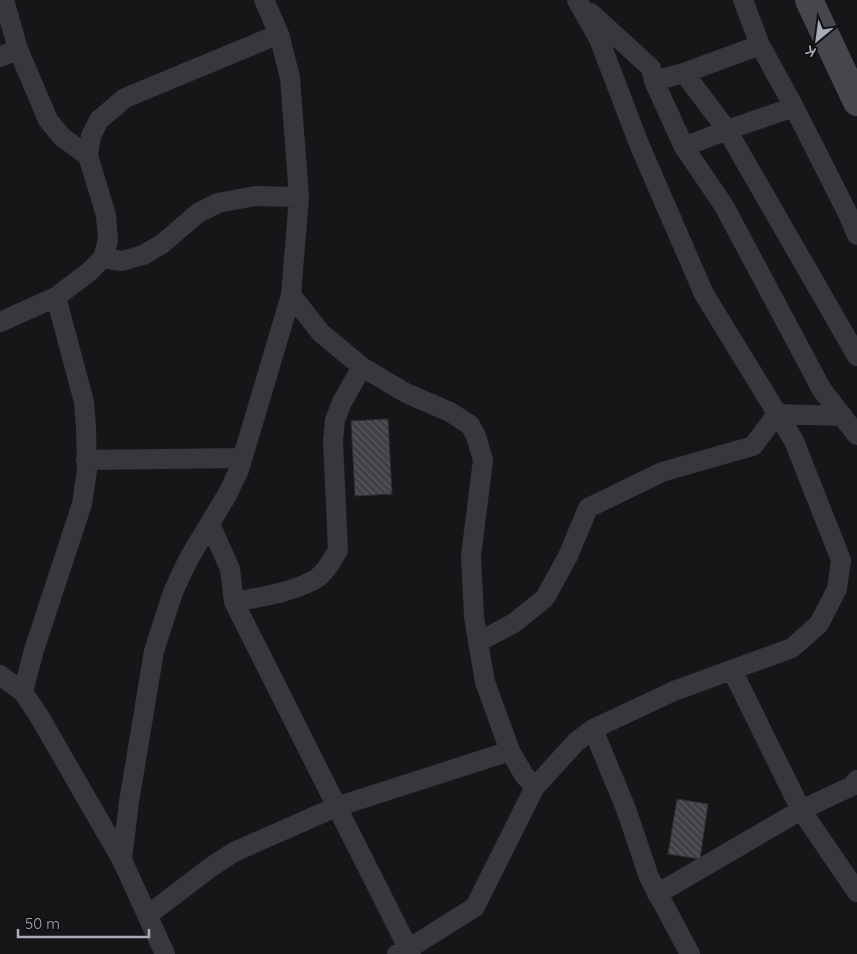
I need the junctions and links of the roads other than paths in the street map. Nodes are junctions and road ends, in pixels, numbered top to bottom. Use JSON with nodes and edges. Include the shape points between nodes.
{"nodes":[{"id":1,"x":4,"y":0,"type":"edge"},
{"id":2,"x":264,"y":0,"type":"edge"},
{"id":3,"x":577,"y":0,"type":"edge"},
{"id":4,"x":743,"y":0,"type":"edge"},
{"id":5,"x":810,"y":0,"type":"edge"},
{"id":6,"x":279,"y":34,"type":"junction"},
{"id":7,"x":760,"y":45,"type":"junction"},
{"id":8,"x":18,"y":49,"type":"junction"},
{"id":9,"x":0,"y":57,"type":"edge"},
{"id":10,"x":684,"y":73,"type":"junction"},
{"id":11,"x":654,"y":80,"type":"junction"},
{"id":12,"x":857,"y":102,"type":"edge"},
{"id":13,"x":794,"y":107,"type":"junction"},
{"id":14,"x":727,"y":130,"type":"junction"},
{"id":15,"x":684,"y":147,"type":"junction"},
{"id":16,"x":88,"y":156,"type":"junction"},
{"id":17,"x":299,"y":197,"type":"junction"},
{"id":18,"x":857,"y":235,"type":"edge"},
{"id":19,"x":103,"y":258,"type":"junction"},
{"id":20,"x":291,"y":295,"type":"junction"},
{"id":21,"x":56,"y":297,"type":"junction"},
{"id":22,"x":0,"y":322,"type":"edge"},
{"id":23,"x":857,"y":356,"type":"edge"},
{"id":24,"x":362,"y":367,"type":"junction"},
{"id":25,"x":777,"y":414,"type":"junction"},
{"id":26,"x":843,"y":416,"type":"junction"},
{"id":27,"x":857,"y":435,"type":"edge"},
{"id":28,"x":242,"y":458,"type":"junction"},
{"id":29,"x":86,"y":460,"type":"junction"},
{"id":30,"x":210,"y":524,"type":"junction"},
{"id":31,"x":234,"y":602,"type":"junction"},
{"id":32,"x":478,"y":642,"type":"junction"},
{"id":33,"x":732,"y":670,"type":"junction"},
{"id":34,"x":0,"y":675,"type":"edge"},
{"id":35,"x":24,"y":692,"type":"junction"},
{"id":36,"x":593,"y":730,"type":"junction"},
{"id":37,"x":510,"y":750,"type":"junction"},
{"id":38,"x":857,"y":780,"type":"edge"},
{"id":39,"x":535,"y":787,"type":"junction"},
{"id":40,"x":336,"y":807,"type":"junction"},
{"id":41,"x":801,"y":810,"type":"junction"},
{"id":42,"x":122,"y":860,"type":"junction"},
{"id":43,"x":857,"y":892,"type":"edge"},
{"id":44,"x":658,"y":894,"type":"junction"},
{"id":45,"x":148,"y":915,"type":"junction"},
{"id":46,"x":405,"y":952,"type":"edge"},
{"id":47,"x":165,"y":954,"type":"edge"},
{"id":48,"x":690,"y":954,"type":"edge"}],
"edges":[{"from":1,"to":8,"type":"street"},
{"from":2,"to":6,"type":"street"},
{"from":3,"to":11,"type":"street","via":[[651,68]]},
{"from":3,"to":25,"type":"street","via":[[599,39],[639,144],[704,294]]},
{"from":4,"to":7,"type":"street"},
{"from":5,"to":12,"type":"main road"},
{"from":6,"to":16,"type":"street","via":[[125,98],[99,120],[91,136]]},
{"from":6,"to":17,"type":"street","via":[[290,78]]},
{"from":7,"to":10,"type":"street"},
{"from":7,"to":13,"type":"street"},
{"from":8,"to":9,"type":"street"},
{"from":8,"to":16,"type":"street","via":[[48,120],[62,137]]},
{"from":10,"to":11,"type":"street"},
{"from":10,"to":14,"type":"street"},
{"from":11,"to":15,"type":"street"},
{"from":13,"to":14,"type":"street"},
{"from":13,"to":18,"type":"street"},
{"from":14,"to":15,"type":"street"},
{"from":14,"to":23,"type":"street"},
{"from":15,"to":26,"type":"street","via":[[724,206],[822,390]]},
{"from":16,"to":19,"type":"street","via":[[106,214],[108,240]]},
{"from":17,"to":19,"type":"street","via":[[255,196],[218,203],[198,213],[162,244],[143,255],[122,261]]},
{"from":17,"to":20,"type":"street"},
{"from":19,"to":21,"type":"street"},
{"from":20,"to":24,"type":"street","via":[[321,333]]},
{"from":20,"to":28,"type":"street"},
{"from":21,"to":22,"type":"street"},
{"from":21,"to":29,"type":"street","via":[[84,402]]},
{"from":24,"to":31,"type":"street","via":[[334,420],[338,550],[315,579],[279,593]]},
{"from":24,"to":32,"type":"street","via":[[406,393],[450,412],[470,425],[476,436],[483,460],[472,556]]},
{"from":25,"to":26,"type":"street"},
{"from":25,"to":32,"type":"street","via":[[753,446],[662,472],[588,508],[568,556],[545,598],[514,623]]},
{"from":25,"to":33,"type":"street","via":[[794,441],[841,560],[837,589],[819,624],[792,648]]},
{"from":26,"to":27,"type":"street"},
{"from":28,"to":29,"type":"street"},
{"from":28,"to":30,"type":"street","via":[[227,495]]},
{"from":29,"to":35,"type":"street","via":[[82,504],[34,650]]},
{"from":30,"to":31,"type":"street","via":[[230,569]]},
{"from":30,"to":42,"type":"street","via":[[173,592],[154,651]]},
{"from":31,"to":40,"type":"street"},
{"from":32,"to":37,"type":"street","via":[[485,682]]},
{"from":33,"to":36,"type":"street","via":[[674,691]]},
{"from":33,"to":41,"type":"street"},
{"from":34,"to":35,"type":"street"},
{"from":35,"to":42,"type":"street"},
{"from":36,"to":39,"type":"street","via":[[576,742]]},
{"from":36,"to":44,"type":"street"},
{"from":37,"to":39,"type":"street"},
{"from":37,"to":40,"type":"street"},
{"from":38,"to":41,"type":"street","via":[[852,786]]},
{"from":39,"to":46,"type":"street","via":[[474,907]]},
{"from":40,"to":45,"type":"street","via":[[234,852]]},
{"from":40,"to":46,"type":"street"},
{"from":41,"to":43,"type":"street"},
{"from":41,"to":44,"type":"street"},
{"from":42,"to":45,"type":"street"},
{"from":44,"to":48,"type":"street"},
{"from":45,"to":47,"type":"street"}]}
